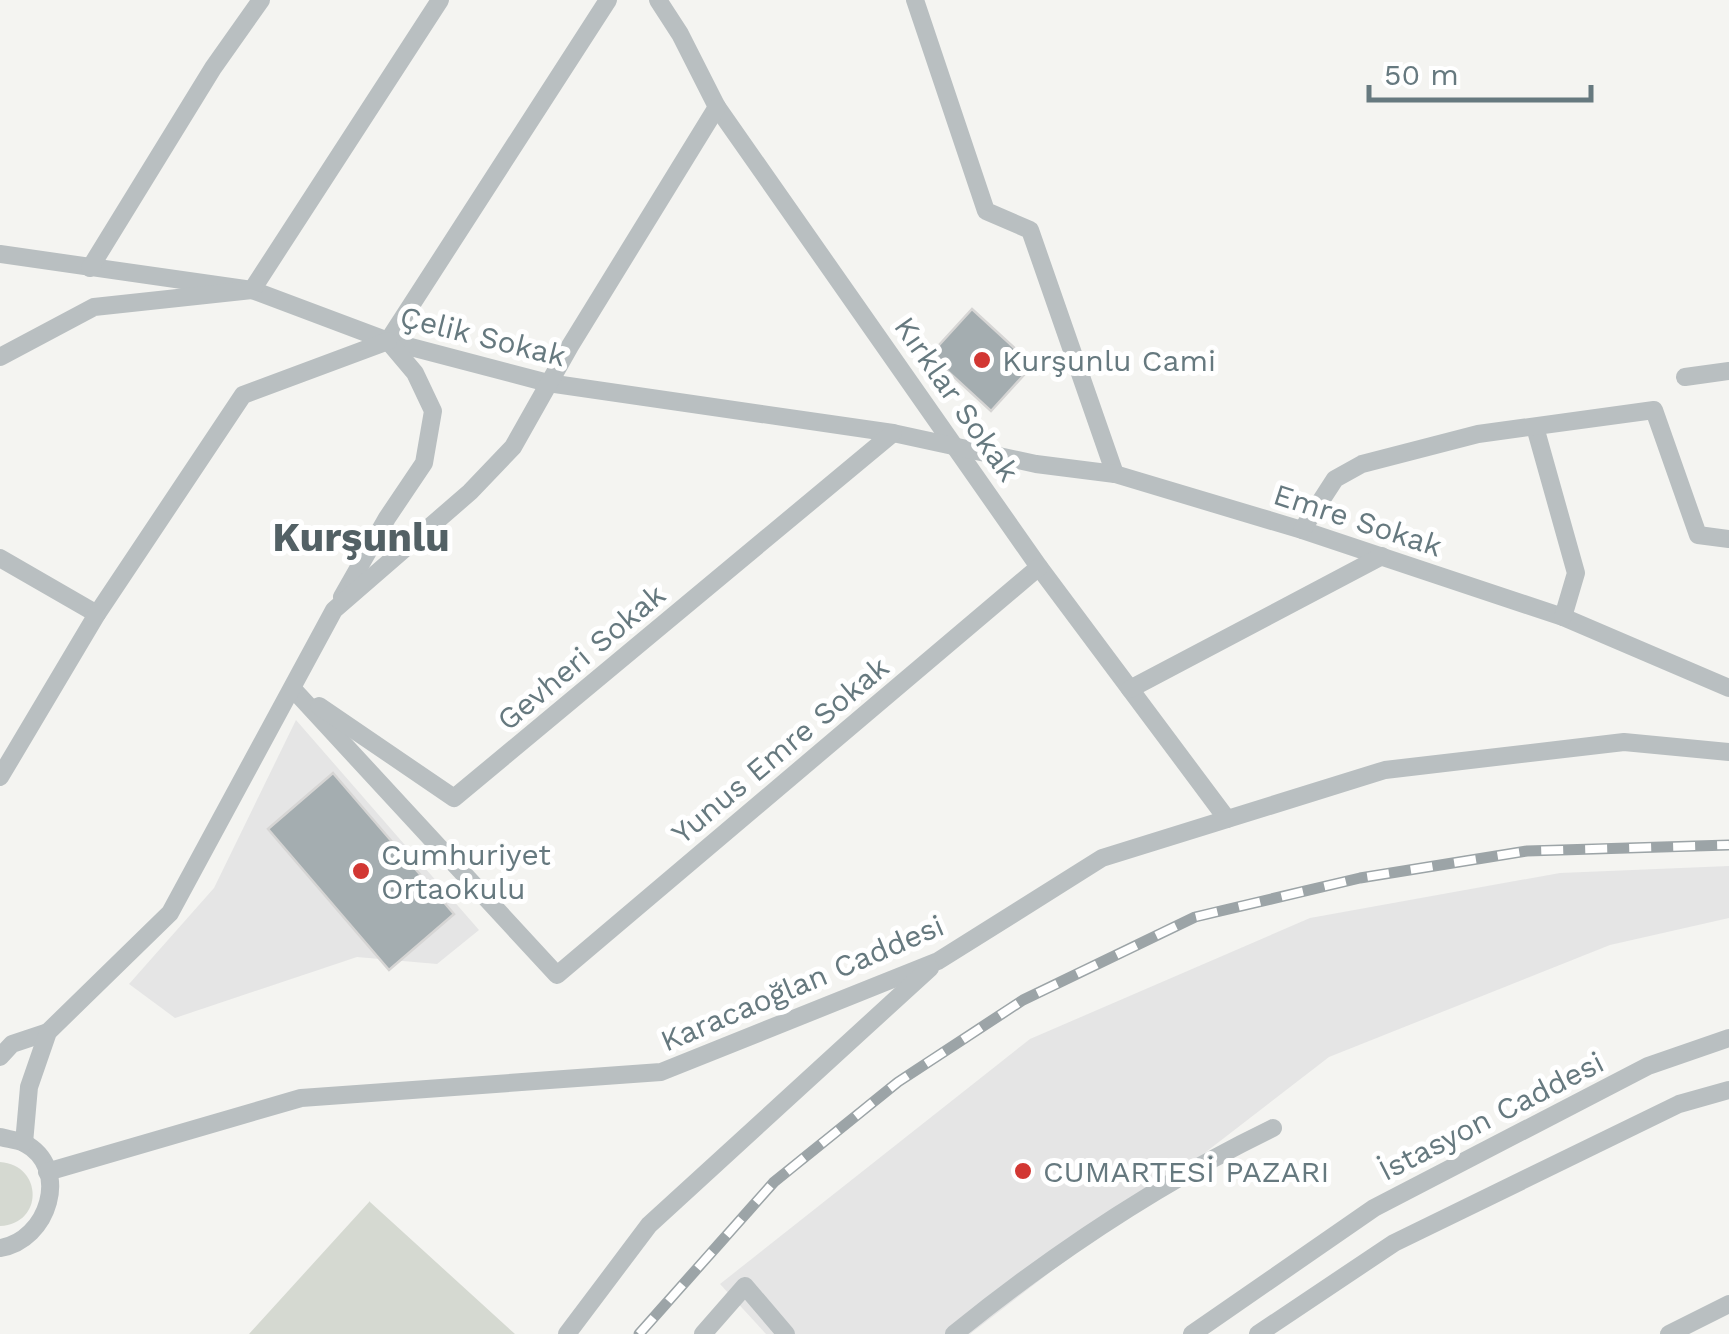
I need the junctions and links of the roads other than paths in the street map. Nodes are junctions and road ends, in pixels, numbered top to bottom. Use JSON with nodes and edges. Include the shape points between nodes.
{"nodes":[{"id":1,"x":261,"y":0,"type":"edge"},
{"id":2,"x":440,"y":0,"type":"edge"},
{"id":3,"x":608,"y":0,"type":"edge"},
{"id":4,"x":658,"y":0,"type":"edge"},
{"id":5,"x":915,"y":0,"type":"edge"},
{"id":6,"x":717,"y":107,"type":"junction"},
{"id":7,"x":0,"y":254,"type":"edge"},
{"id":8,"x":90,"y":268,"type":"junction"},
{"id":9,"x":252,"y":290,"type":"junction"},
{"id":10,"x":388,"y":341,"type":"junction"},
{"id":11,"x":0,"y":356,"type":"edge"},
{"id":12,"x":1729,"y":372,"type":"edge"},
{"id":13,"x":1685,"y":377,"type":"dead end"},
{"id":14,"x":548,"y":383,"type":"junction"},
{"id":15,"x":1535,"y":426,"type":"junction"},
{"id":16,"x":893,"y":433,"type":"junction"},
{"id":17,"x":958,"y":447,"type":"junction"},
{"id":18,"x":1116,"y":474,"type":"junction"},
{"id":19,"x":1302,"y":530,"type":"junction"},
{"id":20,"x":1729,"y":538,"type":"edge"},
{"id":21,"x":1382,"y":556,"type":"junction"},
{"id":22,"x":0,"y":558,"type":"edge"},
{"id":23,"x":1039,"y":567,"type":"junction"},
{"id":24,"x":334,"y":610,"type":"junction"},
{"id":25,"x":96,"y":614,"type":"junction"},
{"id":26,"x":1563,"y":617,"type":"junction"},
{"id":27,"x":1130,"y":688,"type":"junction"},
{"id":28,"x":1729,"y":688,"type":"edge"},
{"id":29,"x":293,"y":689,"type":"junction"},
{"id":30,"x":1729,"y":752,"type":"edge"},
{"id":31,"x":0,"y":777,"type":"edge"},
{"id":32,"x":1227,"y":820,"type":"junction"},
{"id":33,"x":938,"y":961,"type":"junction"},
{"id":34,"x":48,"y":1032,"type":"junction"},
{"id":35,"x":1729,"y":1038,"type":"edge"},
{"id":36,"x":0,"y":1058,"type":"edge"},
{"id":37,"x":1729,"y":1090,"type":"edge"},
{"id":38,"x":1273,"y":1128,"type":"dead end"},
{"id":39,"x":0,"y":1137,"type":"edge"},
{"id":40,"x":24,"y":1143,"type":"junction"},
{"id":41,"x":47,"y":1172,"type":"junction"},
{"id":42,"x":0,"y":1248,"type":"edge"},
{"id":43,"x":1729,"y":1304,"type":"edge"},
{"id":44,"x":567,"y":1334,"type":"edge"},
{"id":45,"x":704,"y":1334,"type":"edge"},
{"id":46,"x":786,"y":1334,"type":"edge"},
{"id":47,"x":954,"y":1334,"type":"edge"},
{"id":48,"x":1192,"y":1334,"type":"edge"},
{"id":49,"x":1258,"y":1334,"type":"edge"},
{"id":50,"x":1669,"y":1334,"type":"edge"}],
"edges":[{"from":1,"to":8,"type":"street"},
{"from":2,"to":9,"type":"street"},
{"from":3,"to":10,"type":"street"},
{"from":4,"to":6,"type":"street","name":"Kırklar Sokak"},
{"from":5,"to":18,"type":"street","via":[[986,211],[1030,230]]},
{"from":6,"to":14,"type":"street"},
{"from":6,"to":17,"type":"street","name":"Kırklar Sokak"},
{"from":7,"to":8,"type":"street","name":"Çelik Sokak"},
{"from":8,"to":9,"type":"street","name":"Çelik Sokak"},
{"from":9,"to":10,"type":"street","name":"Çelik Sokak"},
{"from":9,"to":11,"type":"street","via":[[94,307]]},
{"from":10,"to":14,"type":"street","name":"Çelik Sokak"},
{"from":10,"to":24,"type":"street","via":[[415,373],[433,411],[424,463]]},
{"from":10,"to":25,"type":"street","via":[[243,395]]},
{"from":12,"to":13,"type":"street"},
{"from":14,"to":16,"type":"street","name":"Çelik Sokak"},
{"from":14,"to":24,"type":"street","via":[[513,447]]},
{"from":15,"to":19,"type":"street","via":[[1362,464],[1335,479]]},
{"from":15,"to":20,"type":"street","via":[[1654,410],[1698,535]]},
{"from":15,"to":26,"type":"street","via":[[1576,573]]},
{"from":16,"to":17,"type":"street","name":"Çelik Sokak"},
{"from":16,"to":29,"type":"street","name":"Gevheri Sokak","via":[[454,798]]},
{"from":17,"to":18,"type":"street","name":"Emre Sokak"},
{"from":17,"to":23,"type":"street","name":"Kırklar Sokak"},
{"from":18,"to":19,"type":"street","name":"Emre Sokak"},
{"from":19,"to":21,"type":"street","name":"Emre Sokak"},
{"from":21,"to":26,"type":"street","name":"Emre Sokak"},
{"from":21,"to":27,"type":"street"},
{"from":22,"to":25,"type":"street"},
{"from":23,"to":27,"type":"street","name":"Kırklar Sokak"},
{"from":23,"to":29,"type":"street","name":"Yunus Emre Sokak","via":[[556,976]]},
{"from":24,"to":29,"type":"street"},
{"from":25,"to":31,"type":"street"},
{"from":26,"to":28,"type":"street","name":"Emre Sokak"},
{"from":27,"to":32,"type":"street","name":"Kırklar Sokak"},
{"from":29,"to":34,"type":"street","via":[[170,913]]},
{"from":30,"to":32,"type":"street","name":"Karacaoğlan Caddesi","via":[[1624,742],[1385,770]]},
{"from":32,"to":33,"type":"street","name":"Karacaoğlan Caddesi","via":[[1102,858]]},
{"from":33,"to":41,"type":"street","name":"Karacaoğlan Caddesi","via":[[661,1072],[301,1098]]},
{"from":33,"to":44,"type":"street","via":[[649,1225]]},
{"from":34,"to":36,"type":"street","via":[[12,1044]]},
{"from":34,"to":40,"type":"street","via":[[29,1087]]},
{"from":35,"to":48,"type":"street","name":"İstasyon Caddesi","via":[[1648,1066],[1374,1208]]},
{"from":37,"to":49,"type":"street","via":[[1679,1104],[1394,1243]]},
{"from":38,"to":47,"type":"street","via":[[1121,1210]]},
{"from":39,"to":40,"type":"street"},
{"from":40,"to":41,"type":"street"},
{"from":41,"to":42,"type":"street","via":[[48,1208],[39,1225]]},
{"from":43,"to":50,"type":"street"},
{"from":45,"to":46,"type":"street","via":[[744,1286]]}]}
